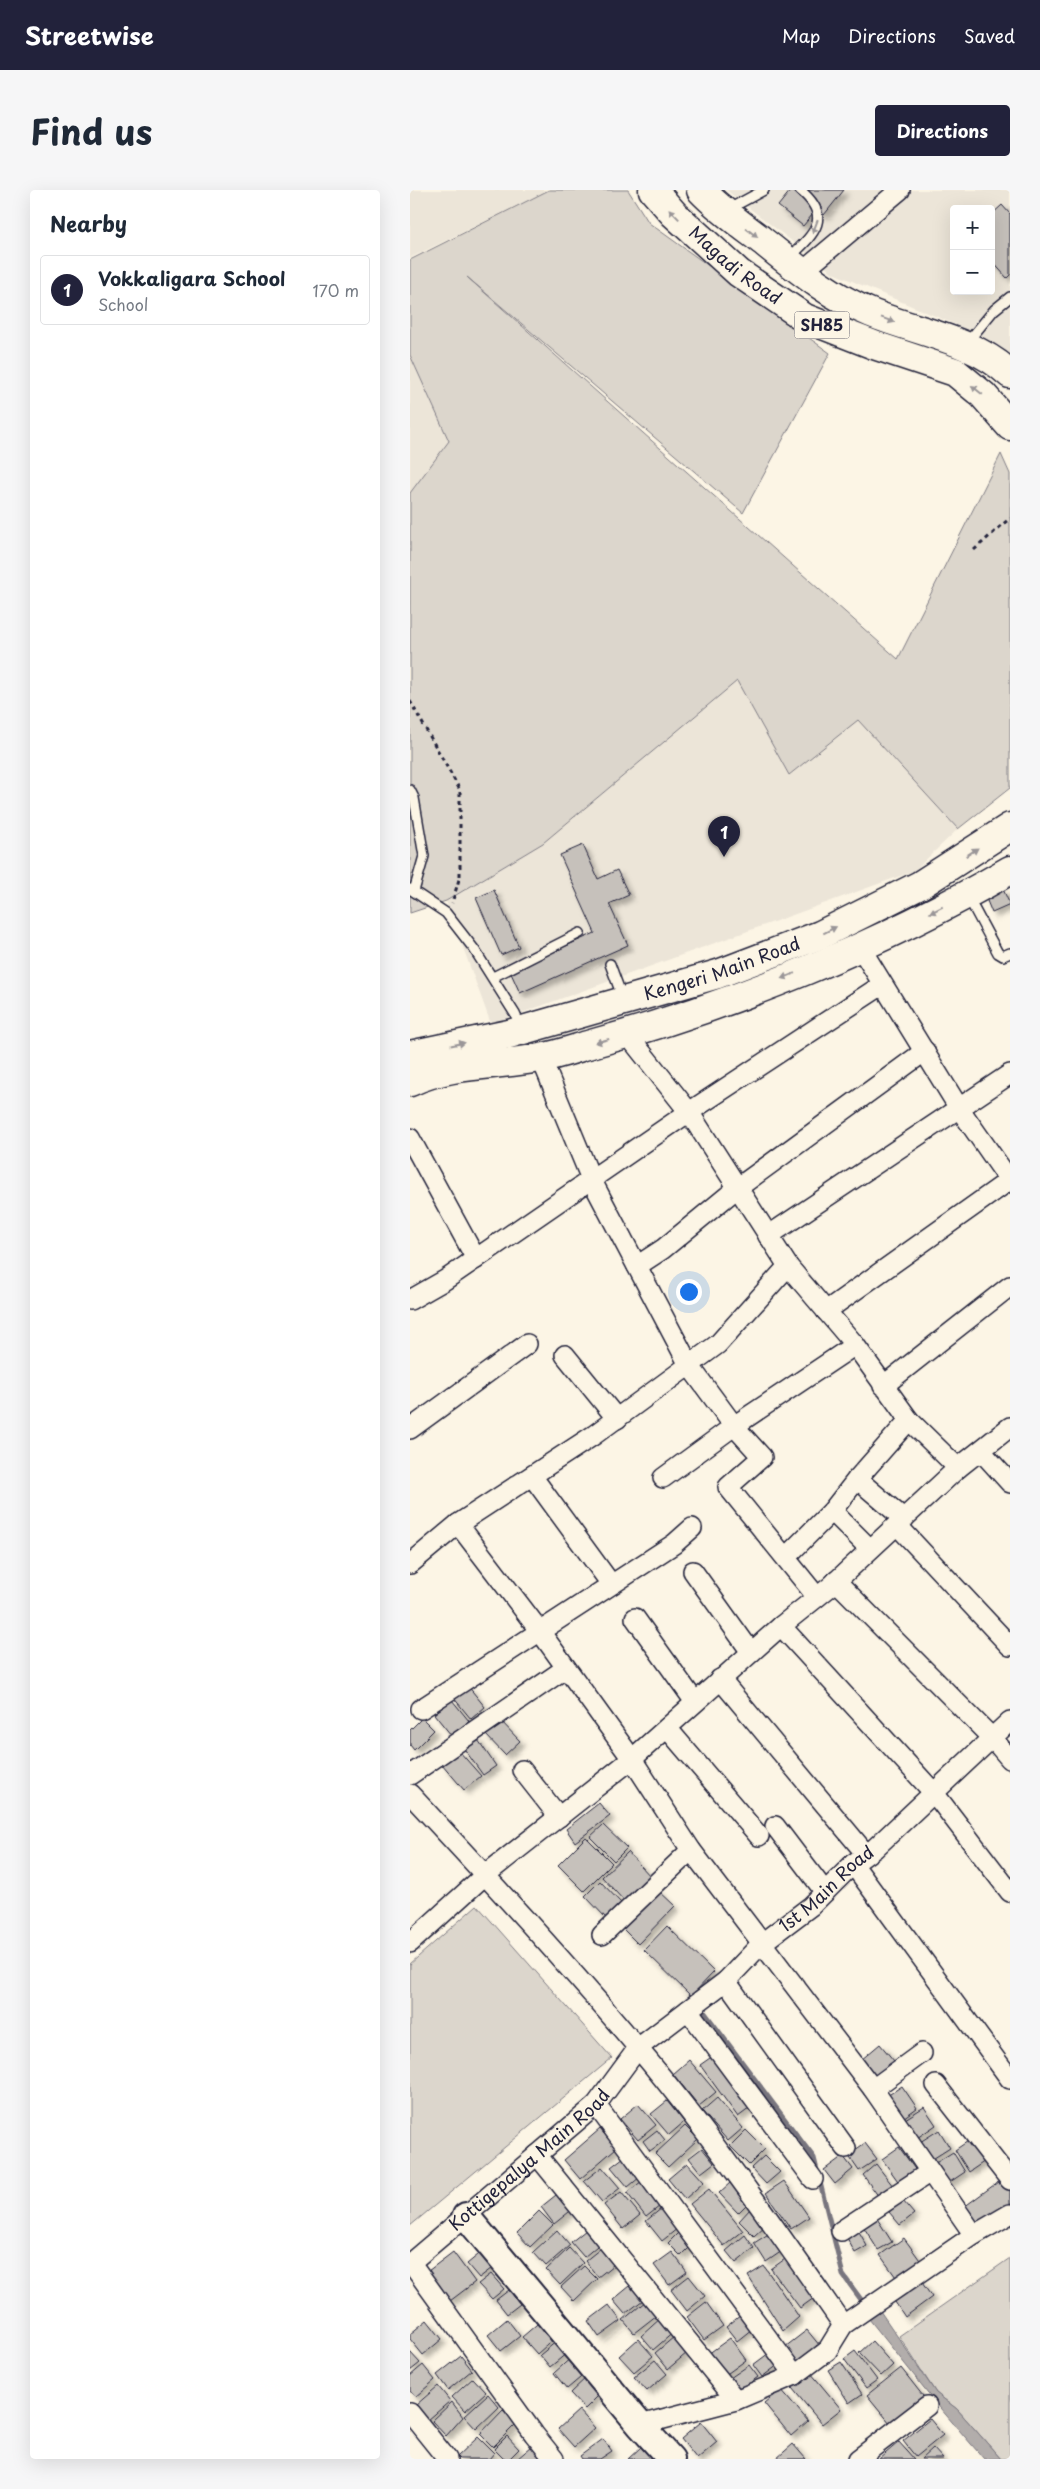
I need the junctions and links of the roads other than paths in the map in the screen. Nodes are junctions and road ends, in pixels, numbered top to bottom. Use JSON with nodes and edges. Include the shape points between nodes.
{"nodes":[{"id":1,"x":653,"y":190,"type":"edge"},
{"id":2,"x":764,"y":190,"type":"edge"},
{"id":3,"x":800,"y":190,"type":"edge"},
{"id":4,"x":900,"y":190,"type":"edge"},
{"id":5,"x":710,"y":197,"type":"edge"},
{"id":6,"x":795,"y":266,"type":"junction"},
{"id":7,"x":1010,"y":297,"type":"edge"},
{"id":8,"x":964,"y":346,"type":"junction"},
{"id":9,"x":1008,"y":370,"type":"edge"},
{"id":10,"x":1010,"y":426,"type":"edge"},
{"id":11,"x":410,"y":790,"type":"edge"},
{"id":12,"x":1010,"y":827,"type":"edge"},
{"id":13,"x":1009,"y":874,"type":"edge"},
{"id":14,"x":412,"y":890,"type":"edge"},
{"id":15,"x":967,"y":894,"type":"junction"},
{"id":16,"x":580,"y":933,"type":"dead end"},
{"id":17,"x":860,"y":947,"type":"junction"},
{"id":18,"x":1010,"y":954,"type":"edge"},
{"id":19,"x":610,"y":964,"type":"dead end"},
{"id":20,"x":492,"y":977,"type":"junction"},
{"id":21,"x":882,"y":985,"type":"junction"},
{"id":22,"x":624,"y":1002,"type":"junction"},
{"id":23,"x":522,"y":1030,"type":"junction"},
{"id":24,"x":627,"y":1034,"type":"junction"},
{"id":25,"x":925,"y":1051,"type":"junction"},
{"id":26,"x":410,"y":1055,"type":"edge"},
{"id":27,"x":540,"y":1058,"type":"junction"},
{"id":28,"x":1010,"y":1074,"type":"edge"},
{"id":29,"x":410,"y":1082,"type":"edge"},
{"id":30,"x":959,"y":1108,"type":"junction"},
{"id":31,"x":689,"y":1112,"type":"junction"},
{"id":32,"x":410,"y":1138,"type":"edge"},
{"id":33,"x":591,"y":1179,"type":"junction"},
{"id":34,"x":1010,"y":1180,"type":"edge"},
{"id":35,"x":736,"y":1188,"type":"junction"},
{"id":36,"x":768,"y":1236,"type":"junction"},
{"id":37,"x":476,"y":1259,"type":"junction"},
{"id":38,"x":637,"y":1266,"type":"junction"},
{"id":39,"x":788,"y":1266,"type":"junction"},
{"id":40,"x":1010,"y":1286,"type":"edge"},
{"id":41,"x":410,"y":1300,"type":"edge"},
{"id":42,"x":826,"y":1311,"type":"junction"},
{"id":43,"x":527,"y":1344,"type":"dead end"},
{"id":44,"x":855,"y":1345,"type":"junction"},
{"id":45,"x":565,"y":1355,"type":"dead end"},
{"id":46,"x":689,"y":1366,"type":"junction"},
{"id":47,"x":882,"y":1386,"type":"junction"},
{"id":48,"x":617,"y":1419,"type":"junction"},
{"id":49,"x":909,"y":1420,"type":"junction"},
{"id":50,"x":734,"y":1426,"type":"junction"},
{"id":51,"x":1010,"y":1427,"type":"edge"},
{"id":52,"x":410,"y":1428,"type":"edge"},
{"id":53,"x":982,"y":1452,"type":"junction"},
{"id":54,"x":958,"y":1468,"type":"junction"},
{"id":55,"x":532,"y":1476,"type":"junction"},
{"id":56,"x":663,"y":1478,"type":"dead end"},
{"id":57,"x":856,"y":1479,"type":"junction"},
{"id":58,"x":1010,"y":1483,"type":"edge"},
{"id":59,"x":832,"y":1511,"type":"junction"},
{"id":60,"x":901,"y":1522,"type":"junction"},
{"id":61,"x":458,"y":1524,"type":"junction"},
{"id":62,"x":692,"y":1528,"type":"dead end"},
{"id":63,"x":870,"y":1550,"type":"junction"},
{"id":64,"x":786,"y":1557,"type":"junction"},
{"id":65,"x":410,"y":1564,"type":"edge"},
{"id":66,"x":693,"y":1571,"type":"dead end"},
{"id":67,"x":836,"y":1580,"type":"junction"},
{"id":68,"x":611,"y":1584,"type":"junction"},
{"id":69,"x":817,"y":1597,"type":"junction"},
{"id":70,"x":635,"y":1618,"type":"dead end"},
{"id":71,"x":781,"y":1626,"type":"junction"},
{"id":72,"x":539,"y":1630,"type":"junction"},
{"id":73,"x":1010,"y":1646,"type":"edge"},
{"id":74,"x":751,"y":1652,"type":"junction"},
{"id":75,"x":566,"y":1668,"type":"junction"},
{"id":76,"x":720,"y":1680,"type":"junction"},
{"id":77,"x":695,"y":1702,"type":"junction"},
{"id":78,"x":421,"y":1709,"type":"dead end"},
{"id":79,"x":1010,"y":1721,"type":"edge"},
{"id":80,"x":667,"y":1728,"type":"junction"},
{"id":81,"x":993,"y":1739,"type":"junction"},
{"id":82,"x":1010,"y":1759,"type":"edge"},
{"id":83,"x":632,"y":1760,"type":"junction"},
{"id":84,"x":522,"y":1770,"type":"dead end"},
{"id":85,"x":410,"y":1775,"type":"edge"},
{"id":86,"x":934,"y":1793,"type":"junction"},
{"id":87,"x":410,"y":1794,"type":"edge"},
{"id":88,"x":559,"y":1817,"type":"junction"},
{"id":89,"x":691,"y":1850,"type":"junction"},
{"id":90,"x":860,"y":1859,"type":"junction"},
{"id":91,"x":485,"y":1875,"type":"junction"},
{"id":92,"x":825,"y":1892,"type":"junction"},
{"id":93,"x":1010,"y":1892,"type":"edge"},
{"id":94,"x":602,"y":1935,"type":"dead end"},
{"id":95,"x":410,"y":1943,"type":"edge"},
{"id":96,"x":762,"y":1943,"type":"junction"},
{"id":97,"x":726,"y":1981,"type":"junction"},
{"id":98,"x":688,"y":2010,"type":"junction"},
{"id":99,"x":638,"y":2048,"type":"junction"},
{"id":100,"x":922,"y":2053,"type":"dead end"},
{"id":101,"x":1010,"y":2079,"type":"edge"},
{"id":102,"x":936,"y":2085,"type":"dead end"},
{"id":103,"x":873,"y":2089,"type":"junction"},
{"id":104,"x":596,"y":2105,"type":"junction"},
{"id":105,"x":846,"y":2148,"type":"dead end"},
{"id":106,"x":538,"y":2155,"type":"junction"},
{"id":107,"x":930,"y":2172,"type":"junction"},
{"id":108,"x":813,"y":2179,"type":"dead end"},
{"id":109,"x":1010,"y":2180,"type":"edge"},
{"id":110,"x":1010,"y":2214,"type":"edge"},
{"id":111,"x":466,"y":2216,"type":"junction"},
{"id":112,"x":841,"y":2231,"type":"dead end"},
{"id":113,"x":974,"y":2235,"type":"junction"},
{"id":114,"x":410,"y":2263,"type":"edge"},
{"id":115,"x":843,"y":2325,"type":"junction"},
{"id":116,"x":795,"y":2375,"type":"junction"},
{"id":117,"x":736,"y":2400,"type":"junction"},
{"id":118,"x":927,"y":2406,"type":"dead end"},
{"id":119,"x":410,"y":2413,"type":"edge"},
{"id":120,"x":640,"y":2426,"type":"junction"},
{"id":121,"x":447,"y":2459,"type":"edge"},
{"id":122,"x":554,"y":2459,"type":"edge"},
{"id":123,"x":671,"y":2459,"type":"edge"},
{"id":124,"x":858,"y":2459,"type":"edge"}],
"edges":[{"from":10,"to":1,"type":"main road","name":"Magadi Road","number":"SH85","one_way":true,"via":[[983,395],[955,372],[805,318],[731,266],[674,214]]},
{"from":2,"to":5,"type":"lane"},
{"from":3,"to":6,"type":"lane","one_way":true,"via":[[818,212],[818,221]]},
{"from":4,"to":6,"type":"street"},
{"from":5,"to":6,"type":"main road","name":"Magadi Road","number":"SH85","one_way":true},
{"from":6,"to":8,"type":"main road","name":"Magadi Road","number":"SH85","one_way":true,"via":[[854,306]]},
{"from":7,"to":8,"type":"lane","via":[[994,310]]},
{"from":8,"to":9,"type":"main road","name":"Magadi Road","number":"SH85"},
{"from":11,"to":14,"type":"lane","via":[[424,856]]},
{"from":22,"to":12,"type":"main road","name":"Kengeri Main Road","one_way":true,"via":[[718,974],[820,935],[920,885]]},
{"from":13,"to":15,"type":"main road","name":"Kengeri Main Road"},
{"from":14,"to":20,"type":"lane","via":[[446,913]]},
{"from":15,"to":17,"type":"main road","name":"Kengeri Main Road","one_way":true},
{"from":15,"to":18,"type":"lane","via":[[998,953],[1003,956]]},
{"from":16,"to":20,"type":"lane"},
{"from":17,"to":21,"type":"street"},
{"from":17,"to":24,"type":"main road","name":"Kengeri Main Road","one_way":true,"via":[[737,996]]},
{"from":19,"to":22,"type":"lane"},
{"from":20,"to":23,"type":"lane","via":[[516,1014]]},
{"from":21,"to":25,"type":"street"},
{"from":21,"to":31,"type":"street"},
{"from":22,"to":23,"type":"main road","name":"Kengeri Main Road"},
{"from":26,"to":23,"type":"main road","name":"Kengeri Main Road","one_way":true},
{"from":24,"to":27,"type":"main road","name":"Kengeri Main Road","one_way":true},
{"from":24,"to":31,"type":"street"},
{"from":25,"to":30,"type":"street"},
{"from":25,"to":35,"type":"street"},
{"from":27,"to":29,"type":"main road","name":"Kengeri Main Road","via":[[430,1072]]},
{"from":27,"to":33,"type":"street"},
{"from":28,"to":30,"type":"street"},
{"from":30,"to":34,"type":"street"},
{"from":30,"to":36,"type":"street"},
{"from":31,"to":33,"type":"street"},
{"from":31,"to":35,"type":"street"},
{"from":32,"to":37,"type":"street"},
{"from":33,"to":37,"type":"street"},
{"from":33,"to":38,"type":"street"},
{"from":34,"to":42,"type":"street"},
{"from":35,"to":36,"type":"street"},
{"from":35,"to":38,"type":"street","via":[[663,1249]]},
{"from":36,"to":39,"type":"street"},
{"from":37,"to":41,"type":"street"},
{"from":38,"to":46,"type":"street"},
{"from":39,"to":42,"type":"street"},
{"from":39,"to":46,"type":"street","via":[[718,1344]]},
{"from":40,"to":47,"type":"street"},
{"from":42,"to":44,"type":"street"},
{"from":43,"to":52,"type":"street"},
{"from":44,"to":47,"type":"street"},
{"from":44,"to":50,"type":"street"},
{"from":45,"to":48,"type":"street"},
{"from":46,"to":48,"type":"street"},
{"from":46,"to":50,"type":"street"},
{"from":47,"to":49,"type":"street"},
{"from":48,"to":55,"type":"street"},
{"from":49,"to":54,"type":"street"},
{"from":49,"to":57,"type":"street"},
{"from":50,"to":56,"type":"street"},
{"from":50,"to":64,"type":"street","via":[[762,1456],[728,1487]]},
{"from":51,"to":53,"type":"street"},
{"from":53,"to":54,"type":"street"},
{"from":53,"to":58,"type":"street"},
{"from":54,"to":60,"type":"street"},
{"from":55,"to":61,"type":"street"},
{"from":55,"to":68,"type":"street"},
{"from":57,"to":59,"type":"street"},
{"from":57,"to":60,"type":"street"},
{"from":59,"to":63,"type":"street"},
{"from":59,"to":64,"type":"street"},
{"from":60,"to":63,"type":"street"},
{"from":60,"to":73,"type":"street"},
{"from":61,"to":65,"type":"street"},
{"from":61,"to":72,"type":"street"},
{"from":62,"to":68,"type":"street","via":[[674,1544]]},
{"from":63,"to":67,"type":"street"},
{"from":64,"to":69,"type":"street"},
{"from":66,"to":74,"type":"street"},
{"from":67,"to":69,"type":"street"},
{"from":67,"to":81,"type":"street"},
{"from":68,"to":72,"type":"street"},
{"from":69,"to":71,"type":"street"},
{"from":70,"to":77,"type":"street"},
{"from":71,"to":74,"type":"street"},
{"from":71,"to":86,"type":"street"},
{"from":72,"to":75,"type":"street"},
{"from":72,"to":78,"type":"street"},
{"from":74,"to":76,"type":"street"},
{"from":75,"to":83,"type":"street"},
{"from":75,"to":85,"type":"street"},
{"from":76,"to":77,"type":"street"},
{"from":76,"to":90,"type":"street"},
{"from":77,"to":80,"type":"street"},
{"from":79,"to":81,"type":"street","name":"1st Main Road"},
{"from":80,"to":83,"type":"street"},
{"from":80,"to":92,"type":"street"},
{"from":81,"to":82,"type":"street"},
{"from":81,"to":86,"type":"street","name":"1st Main Road"},
{"from":83,"to":88,"type":"street"},
{"from":83,"to":89,"type":"street"},
{"from":84,"to":88,"type":"street"},
{"from":86,"to":90,"type":"street","name":"1st Main Road"},
{"from":86,"to":93,"type":"street"},
{"from":87,"to":91,"type":"street"},
{"from":88,"to":91,"type":"street"},
{"from":89,"to":94,"type":"street"},
{"from":89,"to":96,"type":"street"},
{"from":90,"to":92,"type":"street","name":"1st Main Road"},
{"from":90,"to":101,"type":"street"},
{"from":91,"to":95,"type":"street"},
{"from":91,"to":99,"type":"street"},
{"from":92,"to":96,"type":"street","name":"1st Main Road"},
{"from":96,"to":97,"type":"street","name":"1st Main Road"},
{"from":96,"to":103,"type":"street"},
{"from":97,"to":98,"type":"street","name":"1st Main Road"},
{"from":97,"to":105,"type":"street"},
{"from":98,"to":99,"type":"street","name":"1st Main Road"},
{"from":98,"to":108,"type":"street"},
{"from":99,"to":104,"type":"street","name":"Kottigepalya Main Road"},
{"from":99,"to":115,"type":"street","via":[[744,2183]]},
{"from":100,"to":103,"type":"street"},
{"from":102,"to":109,"type":"street"},
{"from":103,"to":107,"type":"street"},
{"from":104,"to":106,"type":"street","name":"Kottigepalya Main Road"},
{"from":104,"to":116,"type":"street"},
{"from":106,"to":111,"type":"street","name":"Kottigepalya Main Road"},
{"from":106,"to":117,"type":"street"},
{"from":107,"to":112,"type":"street"},
{"from":107,"to":113,"type":"street"},
{"from":110,"to":113,"type":"street"},
{"from":111,"to":114,"type":"street","name":"Kottigepalya Main Road"},
{"from":111,"to":120,"type":"street"},
{"from":113,"to":115,"type":"street"},
{"from":114,"to":122,"type":"street"},
{"from":115,"to":116,"type":"street","via":[[827,2351]]},
{"from":116,"to":117,"type":"street"},
{"from":117,"to":120,"type":"street"},
{"from":118,"to":124,"type":"street"},
{"from":119,"to":121,"type":"street"},
{"from":120,"to":123,"type":"street"}]}
